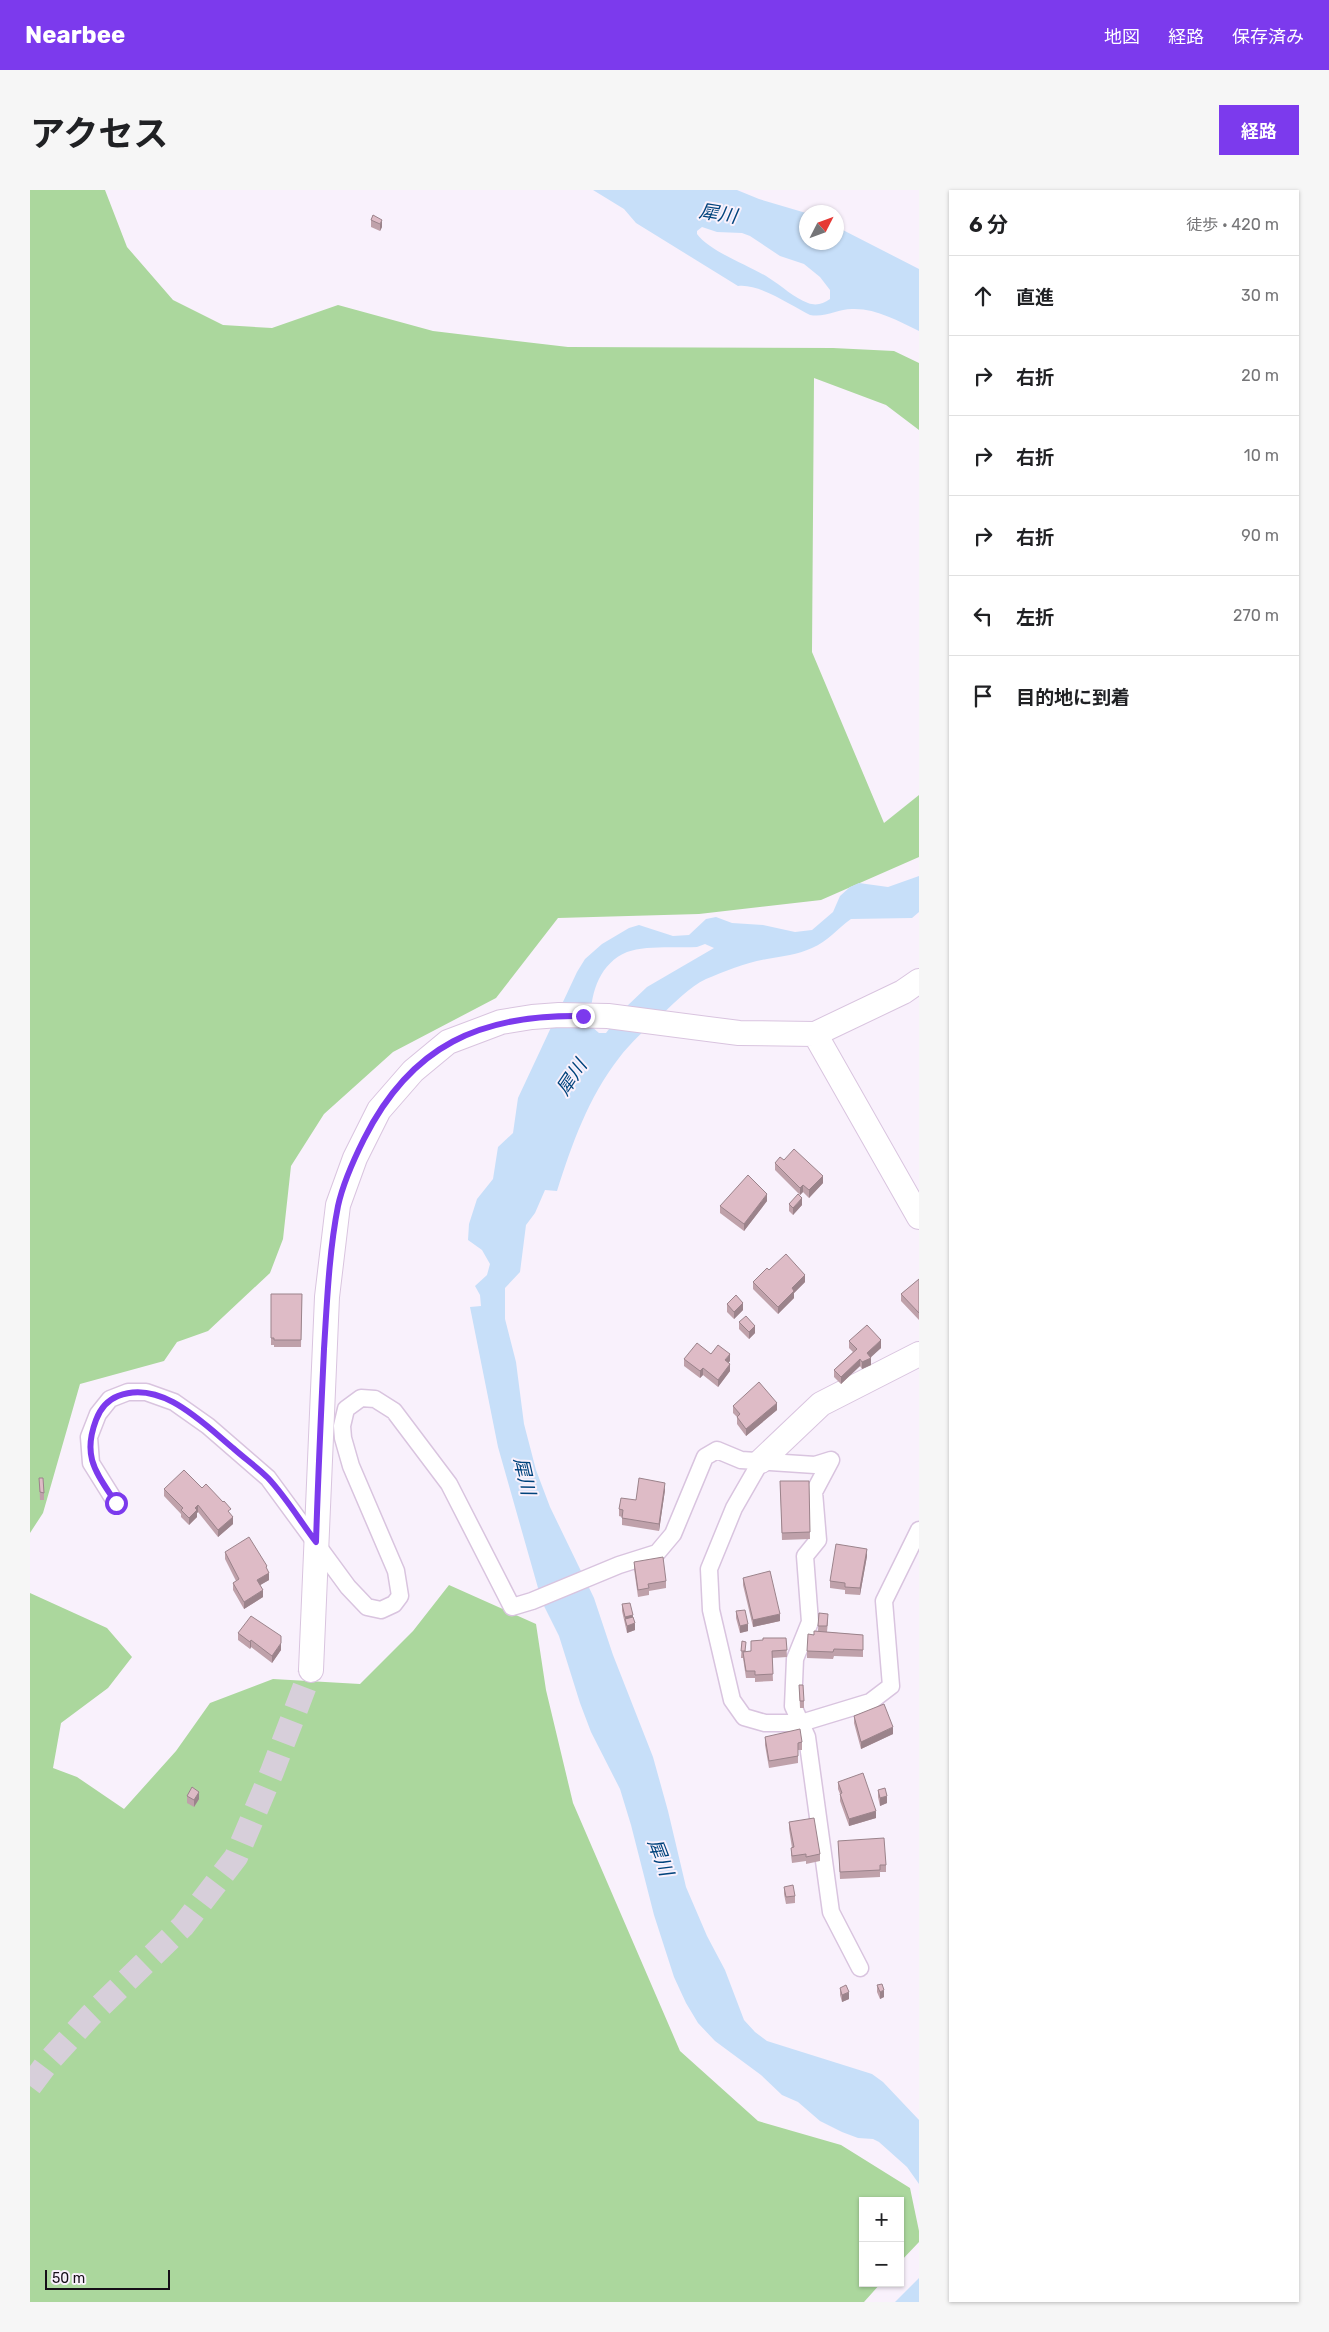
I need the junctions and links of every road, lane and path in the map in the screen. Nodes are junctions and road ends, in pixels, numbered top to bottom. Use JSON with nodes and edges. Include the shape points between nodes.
{"nodes":[{"id":1,"x":919,"y":981,"type":"edge"},
{"id":2,"x":815,"y":1034,"type":"junction"},
{"id":3,"x":919,"y":1217,"type":"edge"},
{"id":4,"x":919,"y":1354,"type":"edge"},
{"id":5,"x":761,"y":1461,"type":"junction"},
{"id":6,"x":116,"y":1503,"type":"dead end"},
{"id":7,"x":919,"y":1530,"type":"edge"},
{"id":8,"x":316,"y":1542,"type":"junction"},
{"id":9,"x":311,"y":1670,"type":"tunnel mouth"},
{"id":10,"x":801,"y":1723,"type":"junction"},
{"id":11,"x":860,"y":1968,"type":"dead end"}],
"edges":[{"from":1,"to":2,"type":"street","via":[[903,992]]},
{"from":2,"to":3,"type":"street"},
{"from":2,"to":8,"type":"street","via":[[739,1033],[608,1016],[559,1015],[502,1022],[448,1042],[413,1071],[379,1110],[355,1158],[338,1205],[327,1297]]},
{"from":4,"to":5,"type":"street","via":[[821,1404]]},
{"from":5,"to":8,"type":"street","via":[[741,1460],[717,1450],[705,1457],[672,1534],[657,1552],[512,1607],[449,1484],[394,1410],[375,1399],[362,1398],[346,1409],[343,1438],[351,1466],[396,1571],[400,1596],[394,1604],[380,1610],[367,1607],[348,1587]]},
{"from":5,"to":10,"type":"street","via":[[734,1508],[709,1569],[711,1610],[732,1700],[744,1717],[766,1724]]},
{"from":5,"to":10,"type":"street","via":[[815,1465],[831,1460],[814,1492],[818,1540],[805,1556],[810,1622],[795,1659],[793,1706]]},
{"from":6,"to":8,"type":"street","via":[[91,1463],[89,1437],[98,1414],[110,1399],[128,1392],[146,1392],[174,1402],[208,1426],[268,1478]]},
{"from":7,"to":10,"type":"street","via":[[884,1600],[891,1686],[870,1702]]},
{"from":8,"to":9,"type":"street"},
{"from":10,"to":11,"type":"street","via":[[807,1737],[831,1912]]}]}
